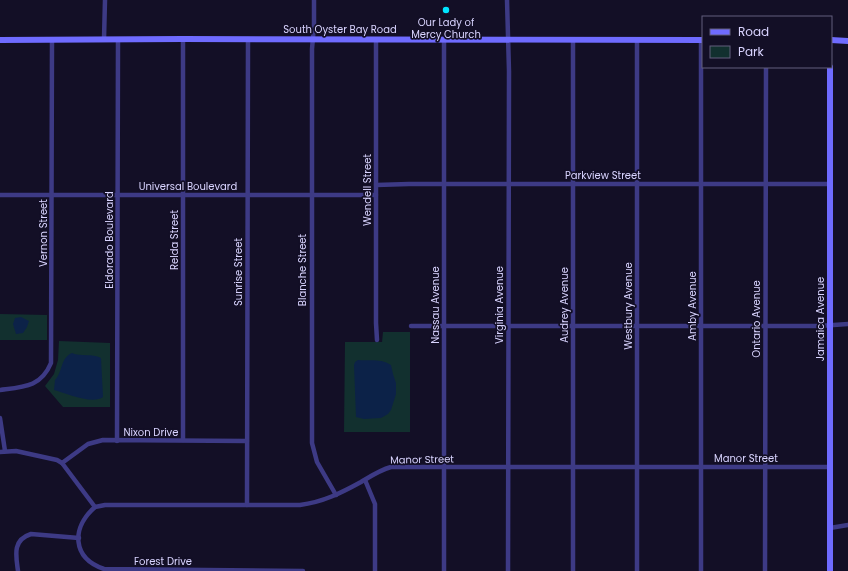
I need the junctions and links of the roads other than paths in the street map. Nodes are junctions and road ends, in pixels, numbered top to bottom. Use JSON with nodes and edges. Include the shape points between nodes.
{"nodes":[{"id":1,"x":105,"y":0,"type":"edge"},
{"id":2,"x":314,"y":0,"type":"edge"},
{"id":3,"x":507,"y":0,"type":"edge"},
{"id":4,"x":183,"y":39,"type":"junction"},
{"id":5,"x":248,"y":39,"type":"junction"},
{"id":6,"x":313,"y":39,"type":"junction"},
{"id":7,"x":0,"y":40,"type":"edge"},
{"id":8,"x":52,"y":40,"type":"junction"},
{"id":9,"x":104,"y":40,"type":"junction"},
{"id":10,"x":118,"y":40,"type":"junction"},
{"id":11,"x":376,"y":40,"type":"junction"},
{"id":12,"x":444,"y":40,"type":"junction"},
{"id":13,"x":508,"y":40,"type":"junction"},
{"id":14,"x":573,"y":40,"type":"junction"},
{"id":15,"x":637,"y":40,"type":"junction"},
{"id":16,"x":702,"y":40,"type":"edge"},
{"id":17,"x":832,"y":40,"type":"edge"},
{"id":18,"x":848,"y":40,"type":"edge"},
{"id":19,"x":766,"y":68,"type":"edge"},
{"id":20,"x":830,"y":68,"type":"edge"},
{"id":21,"x":444,"y":184,"type":"junction"},
{"id":22,"x":508,"y":184,"type":"junction"},
{"id":23,"x":573,"y":184,"type":"junction"},
{"id":24,"x":637,"y":184,"type":"junction"},
{"id":25,"x":701,"y":184,"type":"junction"},
{"id":26,"x":766,"y":184,"type":"junction"},
{"id":27,"x":830,"y":184,"type":"junction"},
{"id":28,"x":376,"y":186,"type":"junction"},
{"id":29,"x":0,"y":195,"type":"edge"},
{"id":30,"x":52,"y":195,"type":"junction"},
{"id":31,"x":118,"y":195,"type":"junction"},
{"id":32,"x":183,"y":195,"type":"junction"},
{"id":33,"x":247,"y":195,"type":"junction"},
{"id":34,"x":312,"y":195,"type":"junction"},
{"id":35,"x":376,"y":195,"type":"junction"},
{"id":36,"x":848,"y":324,"type":"edge"},
{"id":37,"x":830,"y":325,"type":"junction"},
{"id":38,"x":411,"y":326,"type":"dead end"},
{"id":39,"x":444,"y":326,"type":"junction"},
{"id":40,"x":508,"y":326,"type":"junction"},
{"id":41,"x":573,"y":326,"type":"junction"},
{"id":42,"x":637,"y":326,"type":"junction"},
{"id":43,"x":701,"y":326,"type":"junction"},
{"id":44,"x":765,"y":326,"type":"junction"},
{"id":45,"x":377,"y":340,"type":"dead end"},
{"id":46,"x":0,"y":390,"type":"edge"},
{"id":47,"x":0,"y":418,"type":"edge"},
{"id":48,"x":183,"y":440,"type":"junction"},
{"id":49,"x":117,"y":441,"type":"junction"},
{"id":50,"x":247,"y":441,"type":"junction"},
{"id":51,"x":3,"y":452,"type":"edge"},
{"id":52,"x":62,"y":463,"type":"junction"},
{"id":53,"x":444,"y":467,"type":"junction"},
{"id":54,"x":508,"y":467,"type":"junction"},
{"id":55,"x":573,"y":467,"type":"junction"},
{"id":56,"x":637,"y":467,"type":"junction"},
{"id":57,"x":701,"y":467,"type":"junction"},
{"id":58,"x":765,"y":467,"type":"junction"},
{"id":59,"x":830,"y":467,"type":"junction"},
{"id":60,"x":364,"y":480,"type":"junction"},
{"id":61,"x":336,"y":495,"type":"junction"},
{"id":62,"x":247,"y":505,"type":"junction"},
{"id":63,"x":95,"y":507,"type":"junction"},
{"id":64,"x":848,"y":525,"type":"edge"},
{"id":65,"x":830,"y":528,"type":"junction"},
{"id":66,"x":78,"y":538,"type":"junction"},
{"id":67,"x":18,"y":571,"type":"edge"},
{"id":68,"x":303,"y":571,"type":"edge"},
{"id":69,"x":375,"y":571,"type":"edge"},
{"id":70,"x":444,"y":571,"type":"edge"},
{"id":71,"x":508,"y":571,"type":"edge"},
{"id":72,"x":573,"y":571,"type":"edge"},
{"id":73,"x":637,"y":571,"type":"edge"},
{"id":74,"x":701,"y":571,"type":"edge"},
{"id":75,"x":765,"y":571,"type":"edge"},
{"id":76,"x":830,"y":571,"type":"edge"}],
"edges":[{"from":1,"to":9,"type":"street"},
{"from":2,"to":6,"type":"street","name":"Blanche Street"},
{"from":3,"to":13,"type":"street","name":"Virginia Avenue"},
{"from":4,"to":5,"type":"main road","name":"South Oyster Bay Road"},
{"from":4,"to":10,"type":"main road","name":"South Oyster Bay Road"},
{"from":4,"to":32,"type":"street","name":"Relda Street"},
{"from":5,"to":6,"type":"main road","name":"South Oyster Bay Road"},
{"from":5,"to":33,"type":"street","name":"Sunrise Street"},
{"from":6,"to":11,"type":"main road","name":"South Oyster Bay Road"},
{"from":6,"to":34,"type":"street","name":"Blanche Street"},
{"from":7,"to":8,"type":"main road","name":"South Oyster Bay Road"},
{"from":8,"to":9,"type":"main road","name":"South Oyster Bay Road"},
{"from":8,"to":30,"type":"street","name":"Vernon Street"},
{"from":9,"to":10,"type":"main road","name":"South Oyster Bay Road"},
{"from":10,"to":31,"type":"street","name":"Eldorado Boulevard"},
{"from":11,"to":12,"type":"main road","name":"South Oyster Bay Road"},
{"from":11,"to":28,"type":"street","name":"Wendell Street"},
{"from":12,"to":13,"type":"main road","name":"South Oyster Bay Road"},
{"from":12,"to":21,"type":"street","name":"Nassau Avenue"},
{"from":13,"to":14,"type":"main road","name":"South Oyster Bay Road"},
{"from":13,"to":22,"type":"street","name":"Virginia Avenue"},
{"from":14,"to":15,"type":"main road","name":"South Oyster Bay Road"},
{"from":14,"to":23,"type":"street","name":"Audrey Avenue"},
{"from":15,"to":16,"type":"main road","name":"South Oyster Bay Road"},
{"from":15,"to":24,"type":"street","name":"Westbury Avenue"},
{"from":16,"to":25,"type":"street","name":"Amby Avenue"},
{"from":17,"to":18,"type":"main road"},
{"from":19,"to":26,"type":"street","name":"Ontario Avenue"},
{"from":20,"to":27,"type":"main road","name":"Jamaica Avenue"},
{"from":21,"to":22,"type":"street","name":"Parkview Street"},
{"from":21,"to":28,"type":"street","name":"Parkview Street"},
{"from":21,"to":39,"type":"street","name":"Nassau Avenue"},
{"from":22,"to":23,"type":"street","name":"Parkview Street"},
{"from":22,"to":40,"type":"street","name":"Virginia Avenue"},
{"from":23,"to":24,"type":"street","name":"Parkview Street"},
{"from":23,"to":41,"type":"street","name":"Audrey Avenue"},
{"from":24,"to":25,"type":"street","name":"Parkview Street"},
{"from":24,"to":42,"type":"street","name":"Westbury Avenue"},
{"from":25,"to":26,"type":"street","name":"Parkview Street"},
{"from":25,"to":43,"type":"street","name":"Amby Avenue"},
{"from":26,"to":27,"type":"street","name":"Parkview Street"},
{"from":26,"to":44,"type":"street","name":"Ontario Avenue"},
{"from":27,"to":37,"type":"main road","name":"Jamaica Avenue"},
{"from":28,"to":35,"type":"street","name":"Wendell Street"},
{"from":29,"to":30,"type":"street","name":"Universal Boulevard"},
{"from":30,"to":31,"type":"street","name":"Universal Boulevard"},
{"from":30,"to":46,"type":"street","name":"Vernon Street","via":[[51,362],[45,375],[33,384]]},
{"from":31,"to":32,"type":"street","name":"Universal Boulevard"},
{"from":31,"to":49,"type":"street","name":"Eldorado Boulevard"},
{"from":32,"to":33,"type":"street","name":"Universal Boulevard"},
{"from":32,"to":48,"type":"street","name":"Relda Street"},
{"from":33,"to":34,"type":"street","name":"Universal Boulevard"},
{"from":33,"to":50,"type":"street","name":"Sunrise Street"},
{"from":34,"to":35,"type":"street","name":"Universal Boulevard"},
{"from":34,"to":61,"type":"street","name":"Blanche Street","via":[[312,443],[317,462]]},
{"from":35,"to":45,"type":"street","name":"Wendell Street"},
{"from":36,"to":37,"type":"street"},
{"from":37,"to":44,"type":"street"},
{"from":37,"to":59,"type":"main road","name":"Jamaica Avenue"},
{"from":38,"to":39,"type":"street"},
{"from":39,"to":40,"type":"street"},
{"from":39,"to":53,"type":"street","name":"Nassau Avenue"},
{"from":40,"to":41,"type":"street"},
{"from":40,"to":54,"type":"street","name":"Virginia Avenue"},
{"from":41,"to":42,"type":"street"},
{"from":41,"to":55,"type":"street","name":"Audrey Avenue"},
{"from":42,"to":43,"type":"street"},
{"from":42,"to":56,"type":"street","name":"Westbury Avenue"},
{"from":43,"to":44,"type":"street"},
{"from":43,"to":57,"type":"street","name":"Amby Avenue"},
{"from":44,"to":58,"type":"street","name":"Ontario Avenue"},
{"from":47,"to":51,"type":"street"},
{"from":48,"to":49,"type":"street","name":"Nixon Drive"},
{"from":48,"to":50,"type":"street","name":"Nixon Drive"},
{"from":49,"to":52,"type":"street","name":"Nixon Drive","via":[[103,440],[88,444]]},
{"from":50,"to":62,"type":"street","name":"Sunrise Street"},
{"from":51,"to":52,"type":"street","via":[[16,451],[51,458]]},
{"from":52,"to":63,"type":"street"},
{"from":53,"to":54,"type":"street","name":"Manor Street"},
{"from":53,"to":60,"type":"street","name":"Manor Street","via":[[391,467]]},
{"from":53,"to":70,"type":"street","name":"Nassau Avenue"},
{"from":54,"to":55,"type":"street","name":"Manor Street"},
{"from":54,"to":71,"type":"street","name":"Virginia Avenue"},
{"from":55,"to":56,"type":"street","name":"Manor Street"},
{"from":55,"to":72,"type":"street","name":"Audrey Avenue"},
{"from":56,"to":57,"type":"street","name":"Manor Street"},
{"from":56,"to":73,"type":"street","name":"Westbury Avenue"},
{"from":57,"to":58,"type":"street","name":"Manor Street"},
{"from":57,"to":74,"type":"street","name":"Amby Avenue"},
{"from":58,"to":59,"type":"street","name":"Manor Street"},
{"from":58,"to":75,"type":"street","name":"Ontario Avenue"},
{"from":59,"to":65,"type":"main road","name":"Jamaica Avenue"},
{"from":60,"to":61,"type":"street","name":"Manor Street"},
{"from":60,"to":69,"type":"street","via":[[375,504]]},
{"from":61,"to":62,"type":"street","name":"Manor Street","via":[[321,502],[300,506]]},
{"from":62,"to":63,"type":"street","name":"Manor Street"},
{"from":63,"to":66,"type":"street","via":[[81,524]]},
{"from":64,"to":65,"type":"street"},
{"from":65,"to":76,"type":"main road","name":"Jamaica Avenue"},
{"from":66,"to":67,"type":"street","via":[[31,534],[26,536],[17,546]]},
{"from":66,"to":68,"type":"street","name":"Forest Drive","via":[[80,551],[86,559],[104,570]]}]}
